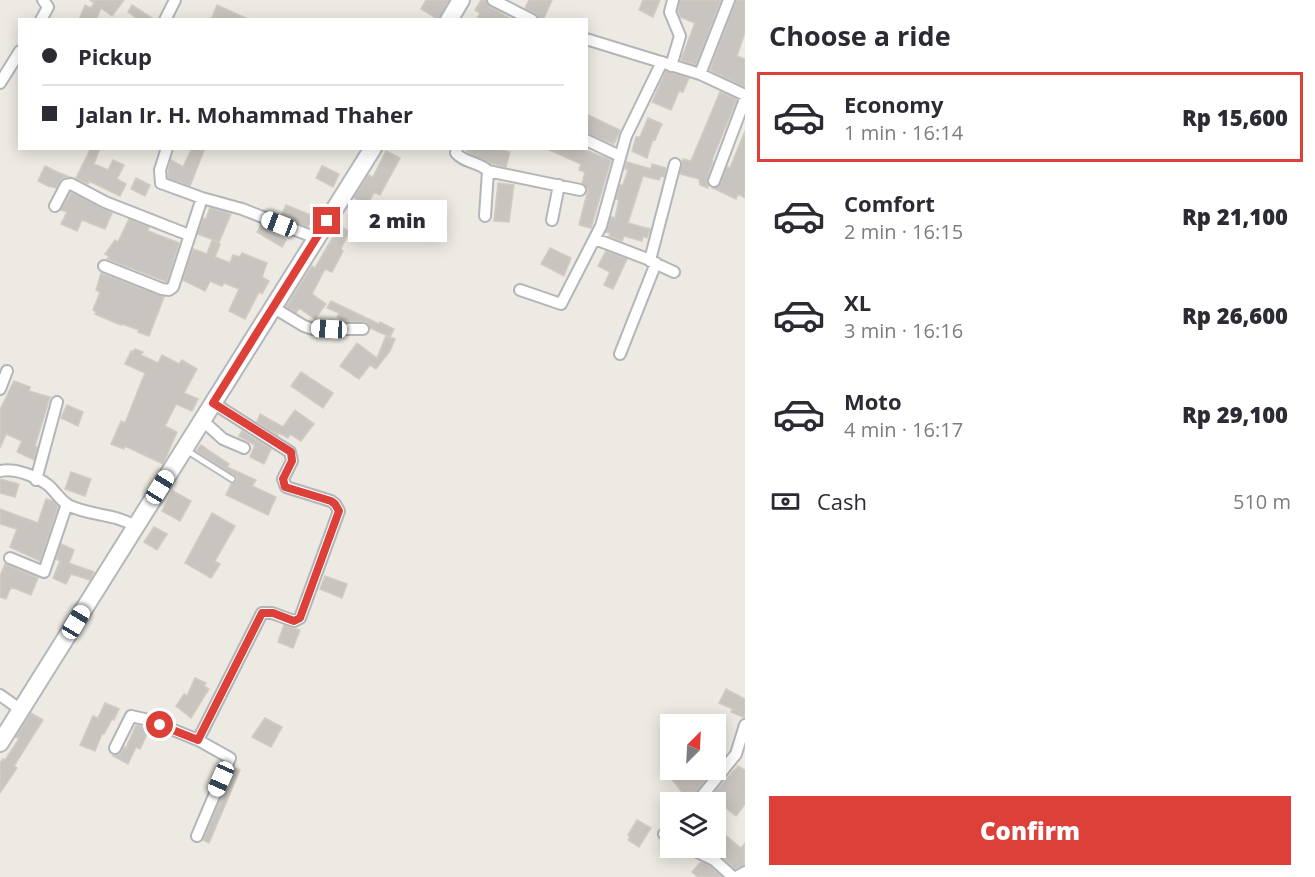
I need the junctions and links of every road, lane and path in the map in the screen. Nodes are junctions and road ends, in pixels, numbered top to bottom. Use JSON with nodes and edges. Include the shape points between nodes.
{"nodes":[{"id":1,"x":43,"y":0,"type":"edge"},
{"id":2,"x":175,"y":0,"type":"edge"},
{"id":3,"x":461,"y":0,"type":"edge"},
{"id":4,"x":493,"y":0,"type":"edge"},
{"id":5,"x":674,"y":0,"type":"edge"},
{"id":6,"x":729,"y":0,"type":"edge"},
{"id":7,"x":41,"y":18,"type":"edge"},
{"id":8,"x":166,"y":18,"type":"edge"},
{"id":9,"x":450,"y":18,"type":"edge"},
{"id":10,"x":528,"y":18,"type":"edge"},
{"id":11,"x":588,"y":40,"type":"edge"},
{"id":12,"x":18,"y":54,"type":"edge"},
{"id":13,"x":666,"y":64,"type":"junction"},
{"id":14,"x":700,"y":74,"type":"junction"},
{"id":15,"x":0,"y":83,"type":"edge"},
{"id":16,"x":745,"y":97,"type":"edge"},
{"id":17,"x":588,"y":141,"type":"edge"},
{"id":18,"x":165,"y":150,"type":"edge"},
{"id":19,"x":372,"y":150,"type":"edge"},
{"id":20,"x":457,"y":150,"type":"edge"},
{"id":21,"x":620,"y":156,"type":"junction"},
{"id":22,"x":675,"y":164,"type":"dead end"},
{"id":23,"x":488,"y":171,"type":"junction"},
{"id":24,"x":714,"y":181,"type":"dead end"},
{"id":25,"x":559,"y":185,"type":"junction"},
{"id":26,"x":580,"y":190,"type":"dead end"},
{"id":27,"x":202,"y":198,"type":"junction"},
{"id":28,"x":55,"y":206,"type":"dead end"},
{"id":29,"x":485,"y":216,"type":"dead end"},
{"id":30,"x":552,"y":219,"type":"dead end"},
{"id":31,"x":189,"y":235,"type":"junction"},
{"id":32,"x":316,"y":238,"type":"junction"},
{"id":33,"x":595,"y":239,"type":"junction"},
{"id":34,"x":653,"y":262,"type":"junction"},
{"id":35,"x":104,"y":266,"type":"dead end"},
{"id":36,"x":674,"y":272,"type":"dead end"},
{"id":37,"x":520,"y":290,"type":"dead end"},
{"id":38,"x":274,"y":308,"type":"junction"},
{"id":39,"x":363,"y":329,"type":"dead end"},
{"id":40,"x":620,"y":354,"type":"dead end"},
{"id":41,"x":7,"y":371,"type":"dead end"},
{"id":42,"x":0,"y":389,"type":"edge"},
{"id":43,"x":57,"y":402,"type":"dead end"},
{"id":44,"x":213,"y":403,"type":"junction"},
{"id":45,"x":202,"y":420,"type":"junction"},
{"id":46,"x":244,"y":447,"type":"dead end"},
{"id":47,"x":184,"y":449,"type":"junction"},
{"id":48,"x":0,"y":471,"type":"edge"},
{"id":49,"x":232,"y":479,"type":"dead end"},
{"id":50,"x":36,"y":480,"type":"junction"},
{"id":51,"x":67,"y":504,"type":"junction"},
{"id":52,"x":135,"y":526,"type":"junction"},
{"id":53,"x":5,"y":557,"type":"edge"},
{"id":54,"x":0,"y":695,"type":"edge"},
{"id":55,"x":21,"y":710,"type":"junction"},
{"id":56,"x":745,"y":725,"type":"edge"},
{"id":57,"x":198,"y":740,"type":"junction"},
{"id":58,"x":0,"y":743,"type":"edge"},
{"id":59,"x":115,"y":748,"type":"dead end"},
{"id":60,"x":740,"y":757,"type":"edge"},
{"id":61,"x":706,"y":792,"type":"edge"},
{"id":62,"x":196,"y":836,"type":"dead end"},
{"id":63,"x":710,"y":858,"type":"edge"},
{"id":64,"x":745,"y":872,"type":"edge"},
{"id":65,"x":734,"y":877,"type":"edge"}],
"edges":[{"from":1,"to":7,"type":"street","via":[[48,8]]},
{"from":2,"to":8,"type":"street"},
{"from":3,"to":9,"type":"main road"},
{"from":4,"to":10,"type":"street"},
{"from":5,"to":13,"type":"street","via":[[670,12],[680,36]]},
{"from":6,"to":14,"type":"street"},
{"from":11,"to":13,"type":"street"},
{"from":12,"to":15,"type":"street"},
{"from":13,"to":14,"type":"street"},
{"from":13,"to":21,"type":"street","via":[[626,136]]},
{"from":14,"to":16,"type":"street"},
{"from":16,"to":24,"type":"street"},
{"from":17,"to":21,"type":"street"},
{"from":18,"to":27,"type":"street","via":[[161,183]]},
{"from":19,"to":32,"type":"main road"},
{"from":20,"to":23,"type":"street","via":[[460,158]]},
{"from":21,"to":33,"type":"street"},
{"from":22,"to":34,"type":"street"},
{"from":23,"to":25,"type":"street"},
{"from":23,"to":29,"type":"street"},
{"from":25,"to":26,"type":"street"},
{"from":25,"to":30,"type":"street"},
{"from":27,"to":31,"type":"street"},
{"from":27,"to":32,"type":"street"},
{"from":28,"to":31,"type":"street","via":[[66,185],[71,184],[105,202]]},
{"from":31,"to":35,"type":"street","via":[[177,278],[169,290]]},
{"from":32,"to":38,"type":"main road"},
{"from":33,"to":34,"type":"street"},
{"from":33,"to":37,"type":"street","via":[[561,304]]},
{"from":34,"to":36,"type":"street"},
{"from":34,"to":40,"type":"street"},
{"from":38,"to":39,"type":"street","via":[[304,326]]},
{"from":38,"to":44,"type":"main road"},
{"from":41,"to":42,"type":"street"},
{"from":43,"to":50,"type":"street"},
{"from":44,"to":45,"type":"main road"},
{"from":44,"to":57,"type":"street","via":[[291,452],[292,461],[283,479],[285,487],[331,501],[339,511],[300,618],[294,621],[262,613]]},
{"from":45,"to":46,"type":"street","via":[[224,439]]},
{"from":45,"to":47,"type":"main road"},
{"from":47,"to":49,"type":"lane"},
{"from":47,"to":52,"type":"main road"},
{"from":48,"to":50,"type":"street","via":[[15,470]]},
{"from":50,"to":51,"type":"street"},
{"from":51,"to":52,"type":"street"},
{"from":51,"to":53,"type":"street","via":[[44,572]]},
{"from":52,"to":55,"type":"main road"},
{"from":54,"to":55,"type":"street"},
{"from":55,"to":58,"type":"main road"},
{"from":56,"to":60,"type":"street"},
{"from":57,"to":59,"type":"street","via":[[131,716]]},
{"from":57,"to":62,"type":"street","via":[[228,755],[230,760]]},
{"from":60,"to":61,"type":"street"},
{"from":63,"to":65,"type":"street"},
{"from":64,"to":65,"type":"street"}]}
